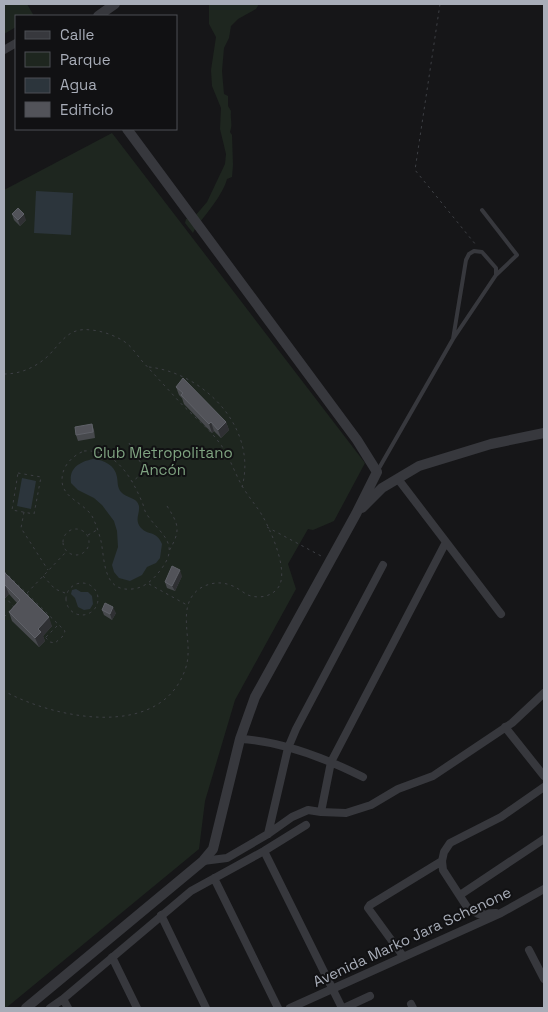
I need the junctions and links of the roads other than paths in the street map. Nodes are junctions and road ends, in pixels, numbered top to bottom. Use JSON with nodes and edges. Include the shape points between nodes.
{"nodes":[{"id":1,"x":115,"y":4,"type":"edge"},
{"id":2,"x":99,"y":15,"type":"edge"},
{"id":3,"x":128,"y":130,"type":"edge"},
{"id":4,"x":482,"y":210,"type":"dead end"},
{"id":5,"x":496,"y":275,"type":"junction"},
{"id":6,"x":453,"y":339,"type":"junction"},
{"id":7,"x":544,"y":433,"type":"edge"},
{"id":8,"x":377,"y":472,"type":"junction"},
{"id":9,"x":398,"y":479,"type":"junction"},
{"id":10,"x":356,"y":514,"type":"junction"},
{"id":11,"x":446,"y":542,"type":"junction"},
{"id":12,"x":383,"y":565,"type":"dead end"},
{"id":13,"x":501,"y":614,"type":"dead end"},
{"id":14,"x":544,"y":693,"type":"edge"},
{"id":15,"x":505,"y":727,"type":"junction"},
{"id":16,"x":240,"y":739,"type":"junction"},
{"id":17,"x":288,"y":748,"type":"junction"},
{"id":18,"x":331,"y":762,"type":"junction"},
{"id":19,"x":544,"y":776,"type":"edge"},
{"id":20,"x":363,"y":777,"type":"dead end"},
{"id":21,"x":544,"y":787,"type":"edge"},
{"id":22,"x":321,"y":812,"type":"junction"},
{"id":23,"x":306,"y":825,"type":"dead end"},
{"id":24,"x":268,"y":834,"type":"junction"},
{"id":25,"x":544,"y":839,"type":"edge"},
{"id":26,"x":264,"y":851,"type":"junction"},
{"id":27,"x":203,"y":861,"type":"junction"},
{"id":28,"x":442,"y":861,"type":"junction"},
{"id":29,"x":214,"y":878,"type":"junction"},
{"id":30,"x":544,"y":889,"type":"edge"},
{"id":31,"x":460,"y":896,"type":"junction"},
{"id":32,"x":501,"y":913,"type":"junction"},
{"id":33,"x":161,"y":915,"type":"junction"},
{"id":34,"x":529,"y":950,"type":"dead end"},
{"id":35,"x":402,"y":956,"type":"junction"},
{"id":36,"x":112,"y":958,"type":"junction"},
{"id":37,"x":544,"y":979,"type":"edge"},
{"id":38,"x":332,"y":988,"type":"junction"},
{"id":39,"x":370,"y":996,"type":"dead end"},
{"id":40,"x":63,"y":999,"type":"junction"},
{"id":41,"x":26,"y":1008,"type":"edge"},
{"id":42,"x":50,"y":1008,"type":"edge"},
{"id":43,"x":68,"y":1008,"type":"edge"},
{"id":44,"x":137,"y":1008,"type":"edge"},
{"id":45,"x":206,"y":1008,"type":"edge"},
{"id":46,"x":278,"y":1008,"type":"edge"},
{"id":47,"x":290,"y":1008,"type":"edge"},
{"id":48,"x":343,"y":1008,"type":"edge"}],
"edges":[{"from":1,"to":2,"type":"street"},
{"from":3,"to":8,"type":"street","via":[[357,440]]},
{"from":4,"to":5,"type":"lane","via":[[517,255]]},
{"from":5,"to":6,"type":"lane"},
{"from":5,"to":6,"type":"lane","via":[[496,268],[482,252],[469,254]]},
{"from":6,"to":8,"type":"lane"},
{"from":7,"to":9,"type":"street","via":[[491,444],[419,466]]},
{"from":8,"to":10,"type":"street"},
{"from":9,"to":10,"type":"street","via":[[382,488]]},
{"from":9,"to":11,"type":"street"},
{"from":10,"to":16,"type":"street","via":[[255,697]]},
{"from":11,"to":13,"type":"street"},
{"from":11,"to":18,"type":"street"},
{"from":12,"to":17,"type":"street"},
{"from":14,"to":15,"type":"street"},
{"from":15,"to":19,"type":"street"},
{"from":15,"to":22,"type":"street","via":[[433,776],[346,814]]},
{"from":16,"to":17,"type":"street"},
{"from":16,"to":27,"type":"street","via":[[213,849]]},
{"from":17,"to":18,"type":"street"},
{"from":17,"to":24,"type":"street"},
{"from":18,"to":20,"type":"street"},
{"from":18,"to":22,"type":"street"},
{"from":21,"to":28,"type":"street","via":[[501,817],[450,843]]},
{"from":22,"to":24,"type":"street","via":[[308,810]]},
{"from":23,"to":26,"type":"street"},
{"from":24,"to":27,"type":"street","via":[[227,858]]},
{"from":25,"to":31,"type":"street"},
{"from":26,"to":29,"type":"street"},
{"from":26,"to":38,"type":"street"},
{"from":27,"to":41,"type":"street"},
{"from":28,"to":31,"type":"street","via":[[443,870]]},
{"from":28,"to":35,"type":"street","via":[[368,908]]},
{"from":29,"to":33,"type":"street","via":[[191,891]]},
{"from":29,"to":46,"type":"street"},
{"from":30,"to":32,"type":"street","name":"Avenida Marko Jara Schenone"},
{"from":31,"to":32,"type":"street","via":[[467,907],[478,914]]},
{"from":32,"to":35,"type":"street","name":"Avenida Marko Jara Schenone"},
{"from":33,"to":36,"type":"street"},
{"from":33,"to":45,"type":"street"},
{"from":34,"to":37,"type":"street"},
{"from":35,"to":38,"type":"street","name":"Avenida Marko Jara Schenone"},
{"from":36,"to":40,"type":"street"},
{"from":36,"to":44,"type":"street"},
{"from":38,"to":47,"type":"street","name":"Avenida Marko Jara Schenone"},
{"from":38,"to":48,"type":"street"},
{"from":39,"to":48,"type":"street"},
{"from":40,"to":42,"type":"street"},
{"from":40,"to":43,"type":"street"}]}
